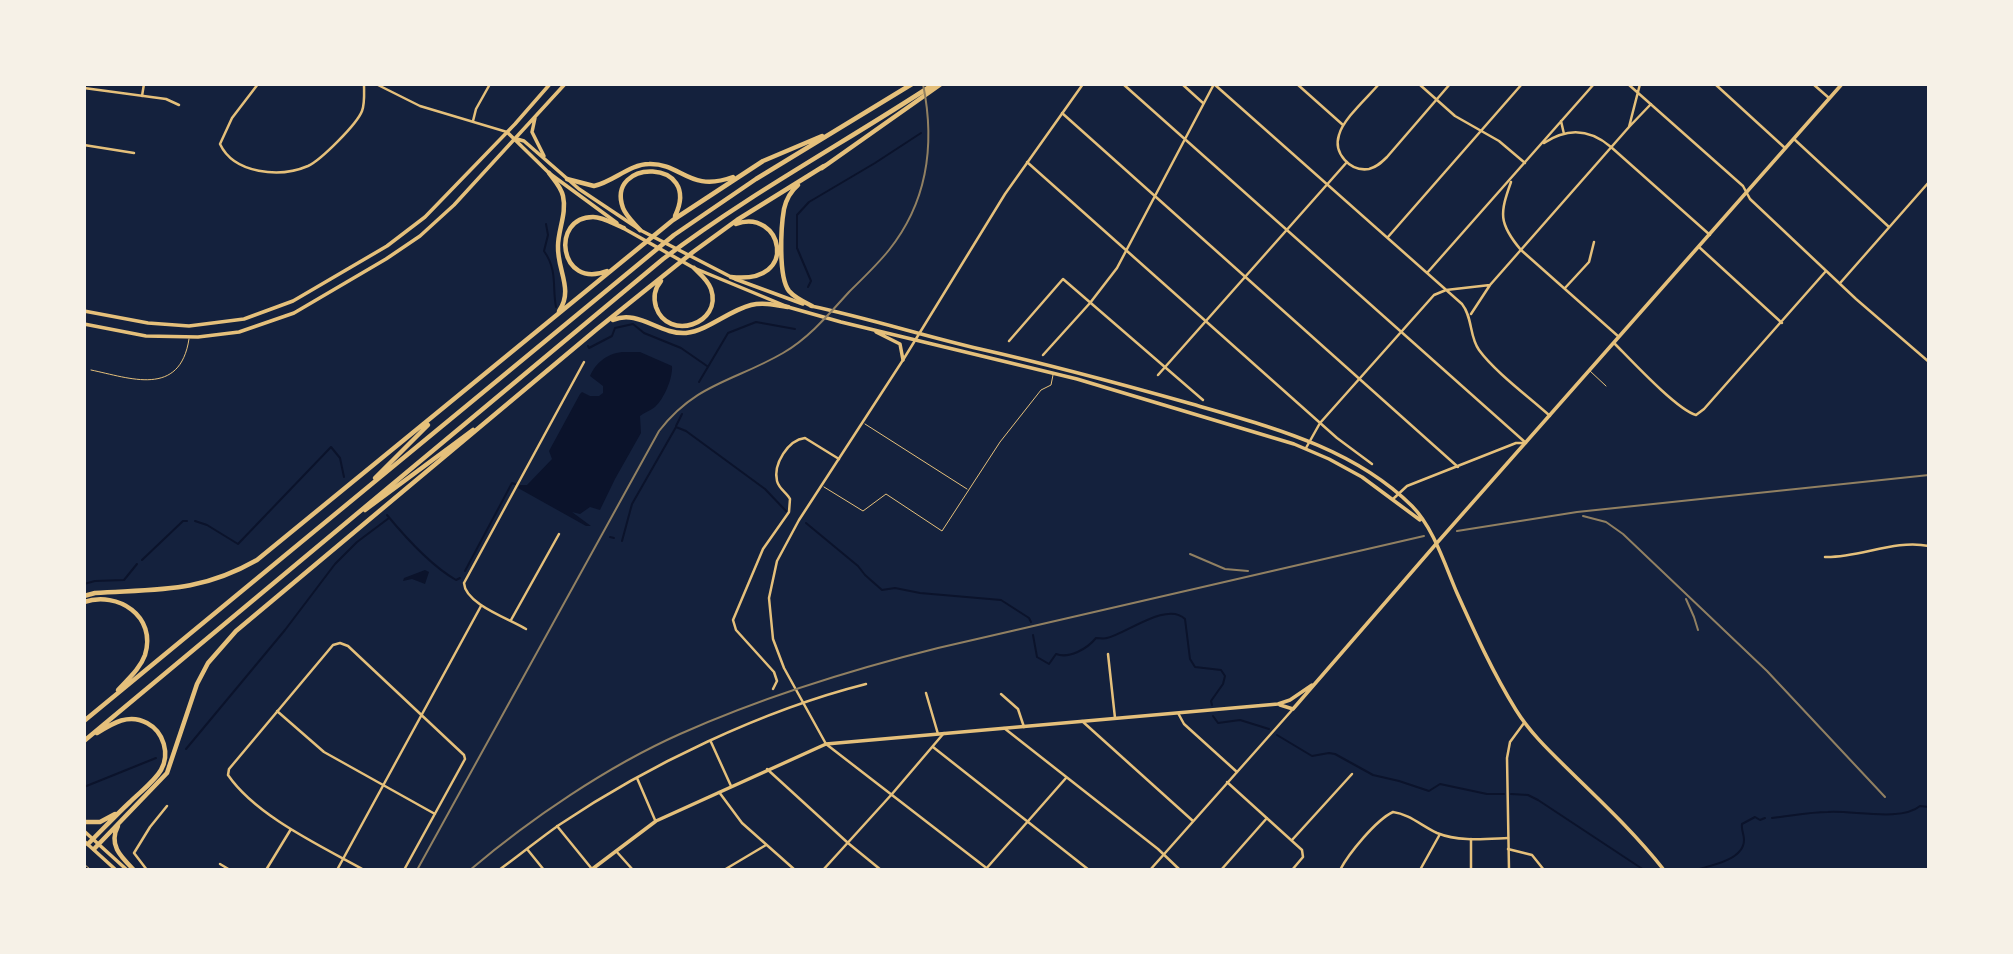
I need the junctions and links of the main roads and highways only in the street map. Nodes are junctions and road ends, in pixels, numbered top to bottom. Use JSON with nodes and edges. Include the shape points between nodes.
{"nodes":[{"id":1,"x":550,"y":84,"type":"edge"},
{"id":2,"x":565,"y":84,"type":"edge"},
{"id":3,"x":1842,"y":84,"type":"edge"},
{"id":4,"x":938,"y":85,"type":"edge"},
{"id":5,"x":910,"y":86,"type":"edge"},
{"id":6,"x":911,"y":103,"type":"junction"},
{"id":7,"x":536,"y":116,"type":"junction"},
{"id":8,"x":832,"y":132,"type":"junction"},
{"id":9,"x":512,"y":136,"type":"junction"},
{"id":10,"x":547,"y":160,"type":"junction"},
{"id":11,"x":824,"y":166,"type":"junction"},
{"id":12,"x":549,"y":173,"type":"junction"},
{"id":13,"x":740,"y":174,"type":"junction"},
{"id":14,"x":567,"y":179,"type":"junction"},
{"id":15,"x":673,"y":220,"type":"junction"},
{"id":16,"x":624,"y":228,"type":"junction"},
{"id":17,"x":642,"y":231,"type":"junction"},
{"id":18,"x":717,"y":234,"type":"junction"},
{"id":19,"x":622,"y":261,"type":"junction"},
{"id":20,"x":694,"y":268,"type":"junction"},
{"id":21,"x":667,"y":273,"type":"junction"},
{"id":22,"x":731,"y":277,"type":"junction"},
{"id":23,"x":788,"y":307,"type":"junction"},
{"id":24,"x":815,"y":307,"type":"junction"},
{"id":25,"x":84,"y":311,"type":"edge"},
{"id":26,"x":84,"y":324,"type":"edge"},
{"id":27,"x":543,"y":327,"type":"junction"},
{"id":28,"x":597,"y":329,"type":"junction"},
{"id":29,"x":868,"y":329,"type":"junction"},
{"id":30,"x":903,"y":360,"type":"road end"},
{"id":31,"x":457,"y":398,"type":"junction"},
{"id":32,"x":501,"y":411,"type":"junction"},
{"id":33,"x":361,"y":492,"type":"junction"},
{"id":34,"x":1422,"y":521,"type":"junction"},
{"id":35,"x":322,"y":542,"type":"junction"},
{"id":36,"x":1436,"y":544,"type":"junction"},
{"id":37,"x":84,"y":596,"type":"edge"},
{"id":38,"x":84,"y":602,"type":"edge"},
{"id":39,"x":1312,"y":685,"type":"junction"},
{"id":40,"x":108,"y":701,"type":"junction"},
{"id":41,"x":1279,"y":704,"type":"junction"},
{"id":42,"x":84,"y":721,"type":"edge"},
{"id":43,"x":85,"y":740,"type":"edge"},
{"id":44,"x":121,"y":810,"type":"junction"},
{"id":45,"x":125,"y":817,"type":"junction"},
{"id":46,"x":84,"y":822,"type":"edge"},
{"id":47,"x":84,"y":831,"type":"edge"},
{"id":48,"x":93,"y":839,"type":"junction"},
{"id":49,"x":86,"y":842,"type":"edge"},
{"id":50,"x":99,"y":844,"type":"junction"},
{"id":51,"x":93,"y":849,"type":"junction"},
{"id":52,"x":116,"y":870,"type":"edge"},
{"id":53,"x":127,"y":870,"type":"edge"},
{"id":54,"x":134,"y":870,"type":"edge"},
{"id":55,"x":592,"y":870,"type":"edge"},
{"id":56,"x":1664,"y":870,"type":"edge"}],
"edges":[{"from":1,"to":9,"type":"main road"},
{"from":2,"to":7,"type":"main road"},
{"from":3,"to":36,"type":"main road"},
{"from":4,"to":6,"type":"highway"},
{"from":5,"to":8,"type":"highway"},
{"from":6,"to":11,"type":"highway"},
{"from":6,"to":35,"type":"highway","via":[[763,189],[683,244]]},
{"from":7,"to":9,"type":"main road"},
{"from":7,"to":10,"type":"main road","via":[[532,132]]},
{"from":8,"to":13,"type":"highway"},
{"from":8,"to":33,"type":"highway","via":[[674,234]]},
{"from":9,"to":10,"type":"main road"},
{"from":9,"to":12,"type":"main road"},
{"from":9,"to":25,"type":"main road","via":[[396,240],[293,301],[262,313],[188,326]]},
{"from":9,"to":26,"type":"main road","via":[[420,236],[311,304],[275,321],[239,332],[189,337],[146,336]]},
{"from":10,"to":14,"type":"main road"},
{"from":11,"to":18,"type":"highway"},
{"from":11,"to":24,"type":"highway","via":[[794,189],[784,212],[783,280],[790,292]]},
{"from":12,"to":16,"type":"main road"},
{"from":12,"to":27,"type":"highway","via":[[564,199],[558,246],[566,293],[564,304]]},
{"from":13,"to":14,"type":"highway","via":[[698,182],[646,164],[594,186]]},
{"from":13,"to":15,"type":"highway"},
{"from":14,"to":17,"type":"main road"},
{"from":15,"to":17,"type":"highway","via":[[679,206],[677,187],[661,172],[644,171],[626,183],[621,201]]},
{"from":15,"to":19,"type":"highway"},
{"from":16,"to":19,"type":"highway","via":[[600,218],[584,218],[571,228],[564,246],[573,267],[586,274],[606,272]]},
{"from":16,"to":20,"type":"main road"},
{"from":17,"to":22,"type":"main road"},
{"from":18,"to":21,"type":"highway"},
{"from":18,"to":22,"type":"highway","via":[[738,222],[755,221],[775,240],[775,260],[765,273]]},
{"from":19,"to":27,"type":"highway"},
{"from":20,"to":21,"type":"highway","via":[[707,281],[712,301],[699,321],[685,327],[671,324],[656,309],[656,286]]},
{"from":20,"to":23,"type":"main road"},
{"from":21,"to":28,"type":"highway"},
{"from":22,"to":24,"type":"main road"},
{"from":23,"to":28,"type":"highway","via":[[752,304],[690,332],[679,333],[628,317]]},
{"from":23,"to":29,"type":"main road"},
{"from":24,"to":34,"type":"main road","via":[[1058,366],[1309,440],[1343,456],[1398,493]]},
{"from":27,"to":31,"type":"highway"},
{"from":28,"to":32,"type":"highway"},
{"from":29,"to":30,"type":"main road","via":[[901,344]]},
{"from":29,"to":34,"type":"main road","via":[[1054,374],[1306,448],[1347,468]]},
{"from":31,"to":33,"type":"highway"},
{"from":31,"to":37,"type":"highway","via":[[270,551],[238,571],[189,587]]},
{"from":32,"to":35,"type":"highway"},
{"from":32,"to":45,"type":"highway","via":[[227,640],[197,684],[167,773]]},
{"from":33,"to":40,"type":"highway"},
{"from":34,"to":36,"type":"main road"},
{"from":35,"to":43,"type":"highway"},
{"from":36,"to":39,"type":"main road"},
{"from":36,"to":56,"type":"main road","via":[[1478,639],[1524,723]]},
{"from":38,"to":40,"type":"highway","via":[[102,598],[121,602],[139,618],[146,634],[139,667]]},
{"from":39,"to":41,"type":"main road"},
{"from":39,"to":41,"type":"main road","via":[[1293,709]]},
{"from":40,"to":42,"type":"highway"},
{"from":41,"to":55,"type":"main road","via":[[826,744],[656,821]]},
{"from":43,"to":44,"type":"highway","via":[[124,719],[141,720],[160,734],[165,750],[163,767]]},
{"from":44,"to":46,"type":"highway","via":[[100,822]]},
{"from":44,"to":48,"type":"highway"},
{"from":45,"to":50,"type":"highway"},
{"from":45,"to":54,"type":"highway","via":[[116,830],[115,847]]},
{"from":47,"to":48,"type":"main road"},
{"from":48,"to":49,"type":"highway"},
{"from":48,"to":50,"type":"main road"},
{"from":49,"to":51,"type":"main road"},
{"from":50,"to":51,"type":"highway"},
{"from":50,"to":53,"type":"main road"},
{"from":51,"to":52,"type":"main road"}]}
